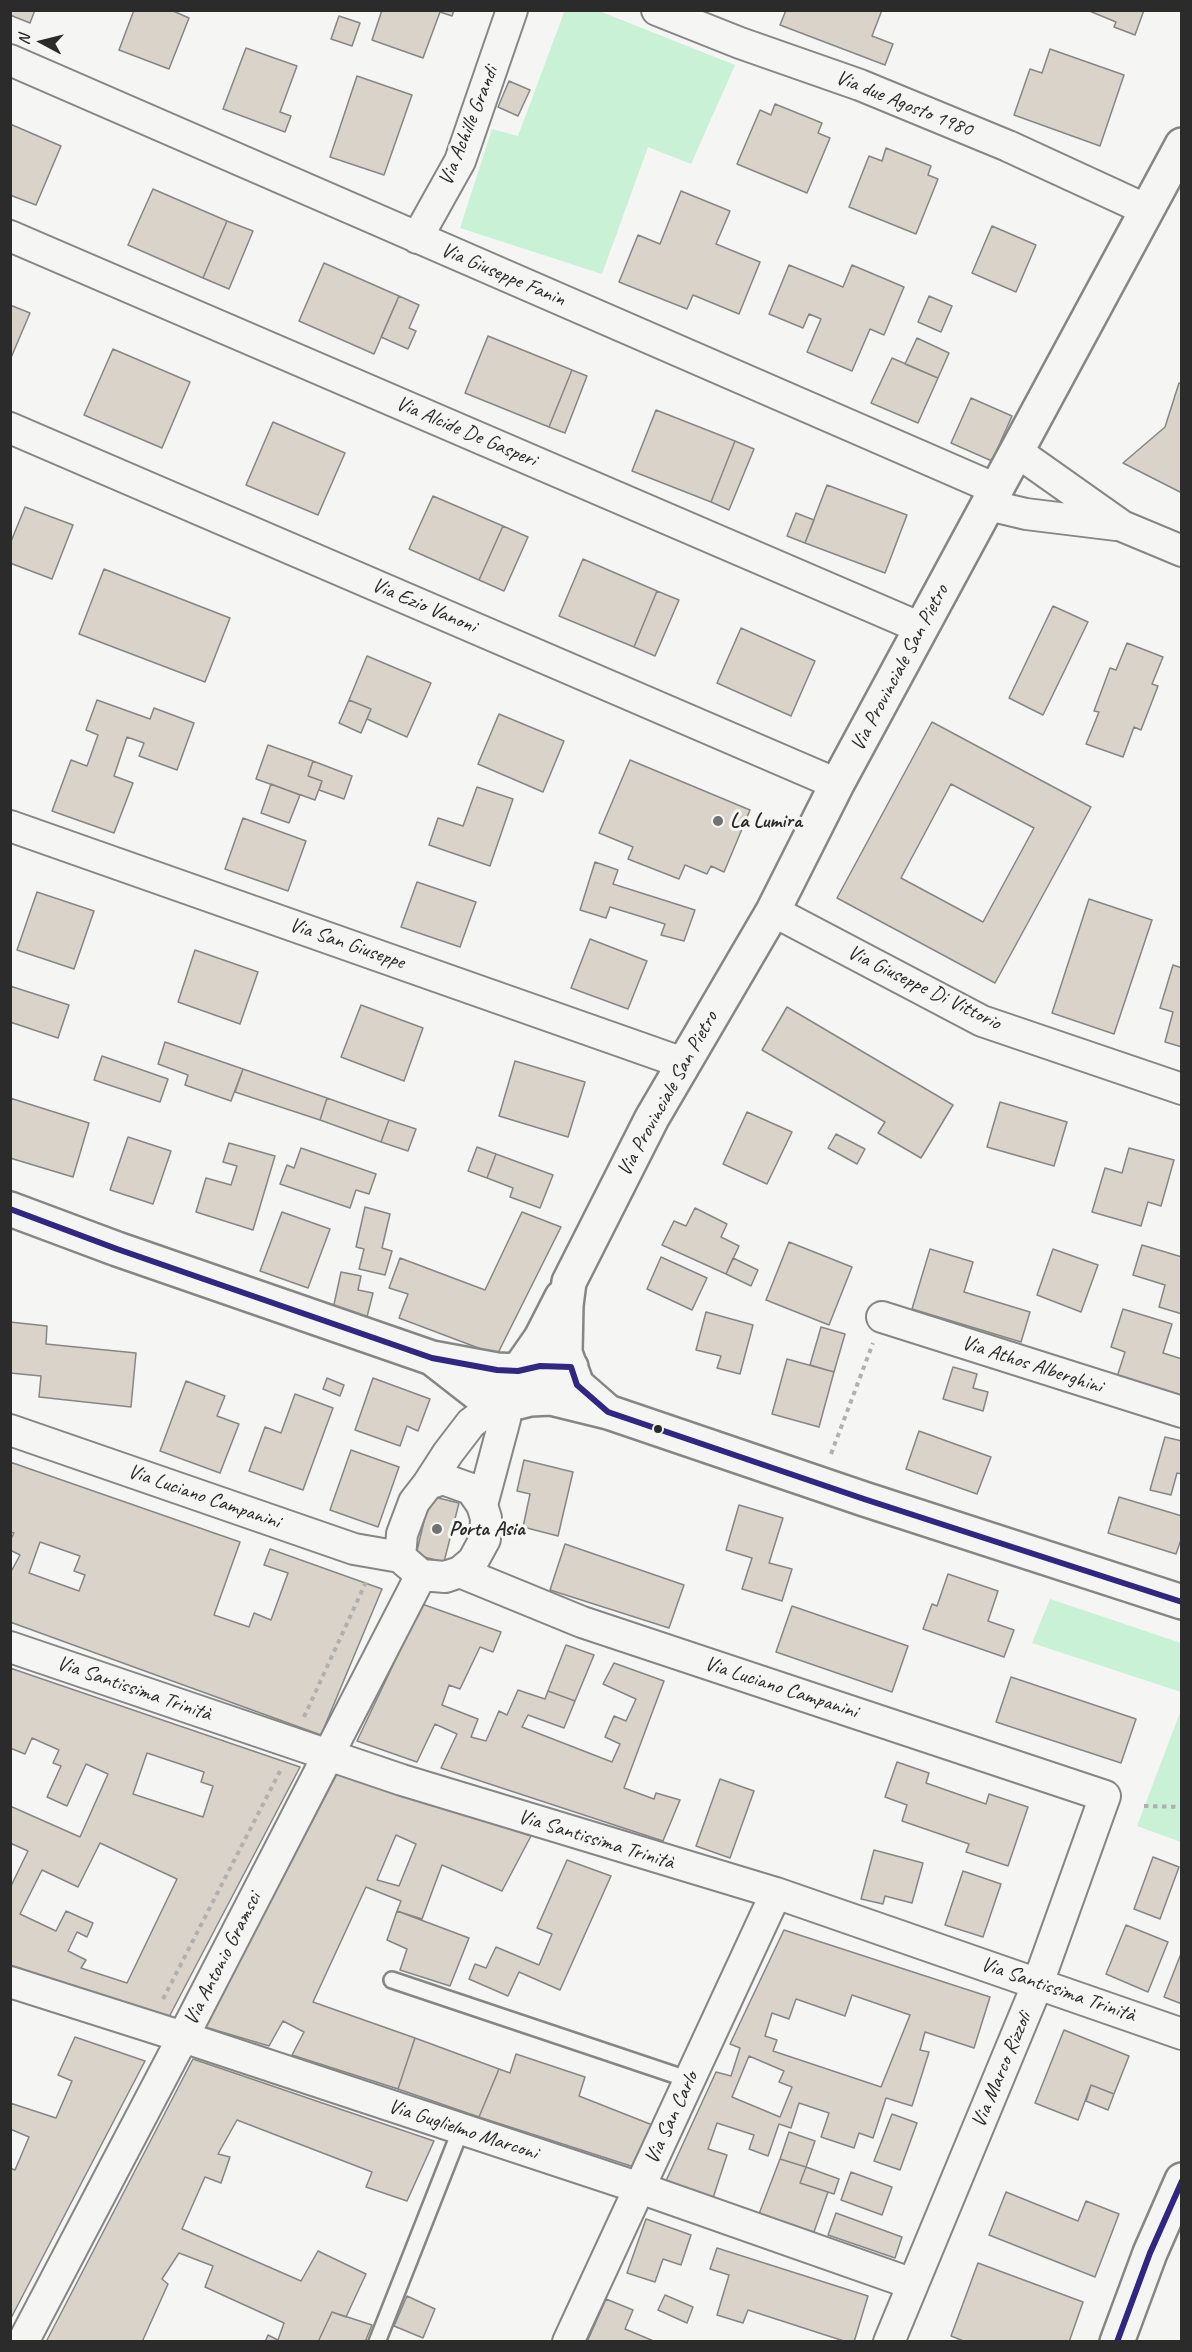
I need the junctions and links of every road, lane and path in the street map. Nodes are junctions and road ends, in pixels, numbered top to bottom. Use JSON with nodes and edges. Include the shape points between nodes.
{"nodes":[{"id":1,"x":512,"y":10,"type":"edge"},
{"id":2,"x":657,"y":10,"type":"edge"},
{"id":3,"x":10,"y":60,"type":"edge"},
{"id":4,"x":1182,"y":145,"type":"edge"},
{"id":5,"x":1147,"y":210,"type":"junction"},
{"id":6,"x":10,"y":236,"type":"edge"},
{"id":7,"x":417,"y":238,"type":"junction"},
{"id":8,"x":10,"y":428,"type":"edge"},
{"id":9,"x":1016,"y":451,"type":"junction"},
{"id":10,"x":992,"y":497,"type":"junction"},
{"id":11,"x":1122,"y":526,"type":"junction"},
{"id":12,"x":1182,"y":551,"type":"edge"},
{"id":13,"x":921,"y":628,"type":"junction"},
{"id":14,"x":837,"y":784,"type":"junction"},
{"id":15,"x":10,"y":826,"type":"edge"},
{"id":16,"x":773,"y":911,"type":"junction"},
{"id":17,"x":683,"y":1063,"type":"junction"},
{"id":18,"x":1182,"y":1089,"type":"edge"},
{"id":19,"x":10,"y":1209,"type":"edge"},
{"id":20,"x":569,"y":1282,"type":"junction"},
{"id":21,"x":882,"y":1317,"type":"joint"},
{"id":22,"x":445,"y":1367,"type":"junction"},
{"id":23,"x":570,"y":1367,"type":"junction"},
{"id":24,"x":518,"y":1392,"type":"junction"},
{"id":25,"x":608,"y":1412,"type":"junction"},
{"id":26,"x":1182,"y":1412,"type":"edge"},
{"id":27,"x":10,"y":1430,"type":"edge"},
{"id":28,"x":448,"y":1453,"type":"junction"},
{"id":29,"x":820,"y":1453,"type":"dead end"},
{"id":30,"x":428,"y":1484,"type":"junction"},
{"id":31,"x":482,"y":1505,"type":"junction"},
{"id":32,"x":400,"y":1562,"type":"junction"},
{"id":33,"x":460,"y":1572,"type":"junction"},
{"id":34,"x":1182,"y":1602,"type":"edge"},
{"id":35,"x":10,"y":1647,"type":"edge"},
{"id":36,"x":293,"y":1742,"type":"junction"},
{"id":37,"x":327,"y":1754,"type":"junction"},
{"id":38,"x":1105,"y":1796,"type":"joint"},
{"id":39,"x":1144,"y":1806,"type":"dead end"},
{"id":40,"x":1182,"y":1808,"type":"edge"},
{"id":41,"x":776,"y":1893,"type":"junction"},
{"id":42,"x":392,"y":1980,"type":"dead end"},
{"id":43,"x":10,"y":1982,"type":"edge"},
{"id":44,"x":1038,"y":1983,"type":"junction"},
{"id":45,"x":149,"y":2026,"type":"junction"},
{"id":46,"x":1182,"y":2034,"type":"edge"},
{"id":47,"x":183,"y":2037,"type":"junction"},
{"id":48,"x":690,"y":2080,"type":"junction"},
{"id":49,"x":461,"y":2129,"type":"junction"},
{"id":50,"x":1182,"y":2180,"type":"edge"},
{"id":51,"x":640,"y":2188,"type":"junction"},
{"id":52,"x":913,"y":2284,"type":"junction"},
{"id":53,"x":23,"y":2342,"type":"edge"},
{"id":54,"x":376,"y":2342,"type":"edge"},
{"id":55,"x":568,"y":2342,"type":"edge"},
{"id":56,"x":889,"y":2342,"type":"edge"},
{"id":57,"x":1117,"y":2342,"type":"edge"}],
"edges":[{"from":1,"to":7,"type":"street","name":"Via Achille Grandi","via":[[460,161]]},
{"from":2,"to":5,"type":"street","name":"Via due Agosto 1980","via":[[860,85],[1008,146]]},
{"from":3,"to":7,"type":"street","name":"Via Giuseppe Fanin"},
{"from":4,"to":5,"type":"main road","name":"Via Provinciale San Pietro"},
{"from":5,"to":9,"type":"main road","name":"Via Provinciale San Pietro"},
{"from":6,"to":13,"type":"street","name":"Via Alcide De Gasperi"},
{"from":7,"to":10,"type":"street","name":"Via Giuseppe Fanin"},
{"from":8,"to":14,"type":"street","name":"Via Ezio Vanoni"},
{"from":9,"to":10,"type":"main road","name":"Via Provinciale San Pietro"},
{"from":9,"to":11,"type":"street"},
{"from":10,"to":11,"type":"street","name":"Via Giuseppe Fanin","via":[[1026,513]]},
{"from":10,"to":13,"type":"main road","name":"Via Provinciale San Pietro"},
{"from":11,"to":12,"type":"street"},
{"from":13,"to":14,"type":"main road","name":"Via Provinciale San Pietro"},
{"from":14,"to":16,"type":"main road","name":"Via Provinciale San Pietro"},
{"from":15,"to":17,"type":"street","name":"Via San Giuseppe"},
{"from":16,"to":17,"type":"main road","name":"Via Provinciale San Pietro"},
{"from":16,"to":18,"type":"street","name":"Via Giuseppe Di Vittorio","via":[[982,1021]]},
{"from":17,"to":20,"type":"main road","name":"Via Provinciale San Pietro"},
{"from":19,"to":22,"type":"main road"},
{"from":20,"to":23,"type":"main road","via":[[565,1353]]},
{"from":20,"to":24,"type":"main road","name":"Via Provinciale San Pietro"},
{"from":21,"to":26,"type":"street","name":"Via Athos Alberghini"},
{"from":21,"to":29,"type":"path","via":[[830,1456]]},
{"from":22,"to":24,"type":"main road","via":[[497,1370]]},
{"from":22,"to":28,"type":"street","via":[[462,1395],[462,1411]]},
{"from":23,"to":24,"type":"main road","via":[[540,1366]]},
{"from":23,"to":25,"type":"main road","via":[[577,1385]]},
{"from":24,"to":25,"type":"main road"},
{"from":24,"to":28,"type":"street","via":[[471,1423]]},
{"from":24,"to":31,"type":"street"},
{"from":25,"to":34,"type":"main road"},
{"from":27,"to":32,"type":"street","name":"Via Luciano Campanini"},
{"from":28,"to":30,"type":"street","name":"Via Antonio Gramsci"},
{"from":30,"to":31,"type":"street","via":[[443,1479],[457,1482],[471,1489]]},
{"from":30,"to":32,"type":"street","name":"Via Antonio Gramsci","via":[[414,1502],[402,1534]]},
{"from":31,"to":33,"type":"street","via":[[486,1539],[473,1561]]},
{"from":32,"to":33,"type":"street","via":[[445,1577]]},
{"from":32,"to":36,"type":"path"},
{"from":32,"to":37,"type":"street","name":"Via Antonio Gramsci"},
{"from":33,"to":38,"type":"street","name":"Via Luciano Campanini","via":[[582,1622]]},
{"from":35,"to":36,"type":"street","name":"Via Santissima Trinità"},
{"from":36,"to":37,"type":"street","name":"Via Santissima Trinità"},
{"from":36,"to":45,"type":"path"},
{"from":37,"to":41,"type":"street","name":"Via Santissima Trinità"},
{"from":37,"to":47,"type":"street","name":"Via Antonio Gramsci"},
{"from":38,"to":44,"type":"street","name":"Via Marco Rizzoli"},
{"from":39,"to":40,"type":"path"},
{"from":41,"to":44,"type":"street","name":"Via Santissima Trinità"},
{"from":41,"to":48,"type":"street","name":"Via San Carlo"},
{"from":42,"to":48,"type":"lane"},
{"from":43,"to":45,"type":"street","name":"Via Guglielmo Marconi"},
{"from":44,"to":46,"type":"street","name":"Via Santissima Trinità"},
{"from":44,"to":52,"type":"street","name":"Via Marco Rizzoli"},
{"from":45,"to":47,"type":"street","name":"Via Guglielmo Marconi"},
{"from":47,"to":49,"type":"street","name":"Via Guglielmo Marconi"},
{"from":47,"to":53,"type":"street","name":"Via Antonio Gramsci"},
{"from":48,"to":51,"type":"street","name":"Via San Carlo"},
{"from":49,"to":51,"type":"street","name":"Via Guglielmo Marconi"},
{"from":49,"to":54,"type":"lane"},
{"from":50,"to":57,"type":"main road"},
{"from":51,"to":52,"type":"street","name":"Via Guglielmo Marconi"},
{"from":51,"to":55,"type":"street","name":"Via San Carlo"},
{"from":52,"to":56,"type":"street","name":"Via Marco Rizzoli"}]}
